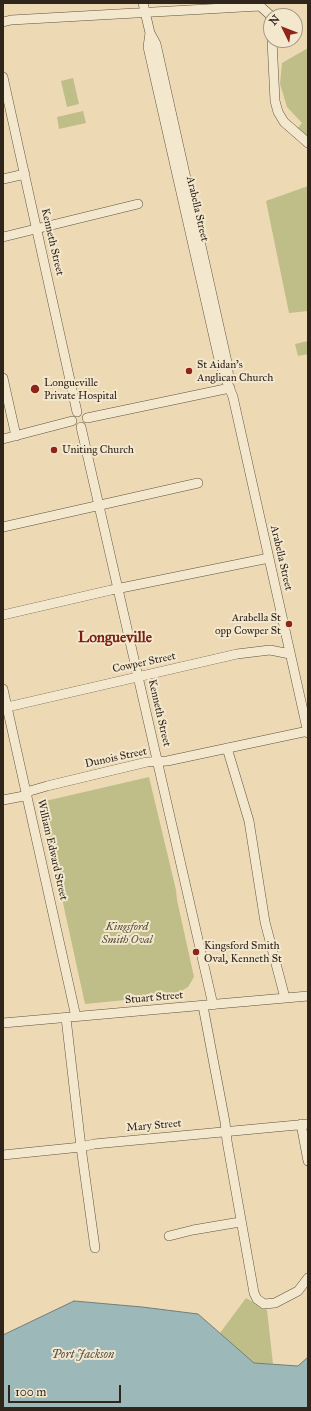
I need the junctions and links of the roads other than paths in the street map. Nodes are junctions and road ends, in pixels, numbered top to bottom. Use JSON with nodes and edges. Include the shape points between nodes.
{"nodes":[{"id":1,"x":143,"y":3,"type":"edge"},
{"id":2,"x":262,"y":4,"type":"edge"},
{"id":3,"x":204,"y":6,"type":"edge"},
{"id":4,"x":145,"y":13,"type":"junction"},
{"id":5,"x":3,"y":22,"type":"edge"},
{"id":6,"x":272,"y":48,"type":"edge"},
{"id":7,"x":3,"y":77,"type":"edge"},
{"id":8,"x":308,"y":143,"type":"edge"},
{"id":9,"x":25,"y":174,"type":"junction"},
{"id":10,"x":3,"y":179,"type":"edge"},
{"id":11,"x":138,"y":204,"type":"dead end"},
{"id":12,"x":37,"y":229,"type":"junction"},
{"id":13,"x":3,"y":237,"type":"edge"},
{"id":14,"x":3,"y":378,"type":"edge"},
{"id":15,"x":230,"y":388,"type":"junction"},
{"id":16,"x":77,"y":412,"type":"junction"},
{"id":17,"x":87,"y":418,"type":"junction"},
{"id":18,"x":72,"y":421,"type":"junction"},
{"id":19,"x":81,"y":427,"type":"junction"},
{"id":20,"x":16,"y":436,"type":"junction"},
{"id":21,"x":3,"y":439,"type":"edge"},
{"id":22,"x":198,"y":483,"type":"dead end"},
{"id":23,"x":99,"y":504,"type":"junction"},
{"id":24,"x":3,"y":527,"type":"edge"},
{"id":25,"x":269,"y":558,"type":"junction"},
{"id":26,"x":118,"y":588,"type":"junction"},
{"id":27,"x":3,"y":615,"type":"edge"},
{"id":28,"x":290,"y":654,"type":"junction"},
{"id":29,"x":137,"y":676,"type":"junction"},
{"id":30,"x":3,"y":689,"type":"edge"},
{"id":31,"x":5,"y":708,"type":"edge"},
{"id":32,"x":308,"y":731,"type":"edge"},
{"id":33,"x":227,"y":748,"type":"junction"},
{"id":34,"x":157,"y":761,"type":"junction"},
{"id":35,"x":28,"y":794,"type":"junction"},
{"id":36,"x":3,"y":800,"type":"edge"},
{"id":37,"x":308,"y":996,"type":"edge"},
{"id":38,"x":285,"y":998,"type":"junction"},
{"id":39,"x":213,"y":1004,"type":"junction"},
{"id":40,"x":203,"y":1006,"type":"junction"},
{"id":41,"x":76,"y":1017,"type":"junction"},
{"id":42,"x":66,"y":1018,"type":"junction"},
{"id":43,"x":3,"y":1023,"type":"edge"},
{"id":44,"x":305,"y":1124,"type":"edge"},
{"id":45,"x":226,"y":1132,"type":"junction"},
{"id":46,"x":81,"y":1147,"type":"junction"},
{"id":47,"x":3,"y":1155,"type":"edge"},
{"id":48,"x":308,"y":1161,"type":"edge"},
{"id":49,"x":240,"y":1222,"type":"junction"},
{"id":50,"x":169,"y":1236,"type":"dead end"},
{"id":51,"x":95,"y":1248,"type":"dead end"},
{"id":52,"x":308,"y":1278,"type":"edge"}],
"edges":[{"from":1,"to":4,"type":"street","name":"Arabella Street"},
{"from":2,"to":3,"type":"street"},
{"from":3,"to":4,"type":"street"},
{"from":4,"to":5,"type":"street"},
{"from":4,"to":15,"type":"street","name":"Arabella Street","via":[[150,34],[148,46],[168,138],[220,364]]},
{"from":6,"to":8,"type":"street","via":[[275,101],[278,112],[284,122]]},
{"from":7,"to":9,"type":"street","name":"Kenneth Street"},
{"from":9,"to":10,"type":"street"},
{"from":9,"to":12,"type":"street","name":"Kenneth Street"},
{"from":11,"to":12,"type":"street"},
{"from":12,"to":13,"type":"street"},
{"from":12,"to":16,"type":"street","name":"Kenneth Street"},
{"from":14,"to":20,"type":"street"},
{"from":15,"to":17,"type":"street"},
{"from":15,"to":25,"type":"street","name":"Arabella Street"},
{"from":16,"to":17,"type":"street","via":[[82,412]]},
{"from":16,"to":18,"type":"street","via":[[73,415]]},
{"from":17,"to":19,"type":"street","via":[[87,423]]},
{"from":18,"to":19,"type":"street","via":[[76,427]]},
{"from":18,"to":20,"type":"street"},
{"from":19,"to":23,"type":"street","name":"Kenneth Street"},
{"from":20,"to":21,"type":"street"},
{"from":22,"to":23,"type":"street"},
{"from":23,"to":24,"type":"street"},
{"from":23,"to":26,"type":"street","name":"Kenneth Street"},
{"from":25,"to":26,"type":"street"},
{"from":25,"to":28,"type":"street","name":"Arabella Street"},
{"from":26,"to":27,"type":"street"},
{"from":26,"to":29,"type":"street","name":"Kenneth Street"},
{"from":28,"to":29,"type":"street","name":"Cowper Street","via":[[270,650],[236,654]]},
{"from":28,"to":32,"type":"street","name":"Arabella Street"},
{"from":29,"to":31,"type":"street","name":"Cowper Street"},
{"from":29,"to":34,"type":"street","name":"Kenneth Street"},
{"from":30,"to":31,"type":"street","name":"William Edward Street"},
{"from":31,"to":35,"type":"street","name":"William Edward Street"},
{"from":32,"to":33,"type":"street","name":"Dunois Street"},
{"from":33,"to":34,"type":"street","name":"Dunois Street"},
{"from":33,"to":38,"type":"street","via":[[249,821],[265,922]]},
{"from":34,"to":35,"type":"street","name":"Dunois Street","via":[[47,786]]},
{"from":34,"to":39,"type":"street","name":"Kenneth Street"},
{"from":35,"to":36,"type":"street","name":"Dunois Street"},
{"from":35,"to":41,"type":"street","name":"William Edward Street"},
{"from":37,"to":38,"type":"street","name":"Stuart Street"},
{"from":38,"to":39,"type":"street","name":"Stuart Street"},
{"from":39,"to":40,"type":"street","name":"Stuart Street"},
{"from":40,"to":41,"type":"street","name":"Stuart Street"},
{"from":40,"to":45,"type":"street"},
{"from":41,"to":42,"type":"street","name":"Stuart Street"},
{"from":42,"to":43,"type":"street","name":"Stuart Street"},
{"from":42,"to":46,"type":"street"},
{"from":44,"to":45,"type":"street","name":"Mary Street"},
{"from":44,"to":48,"type":"street"},
{"from":45,"to":46,"type":"street","name":"Mary Street"},
{"from":45,"to":49,"type":"street"},
{"from":46,"to":47,"type":"street","name":"Mary Street"},
{"from":46,"to":51,"type":"street"},
{"from":49,"to":50,"type":"street"},
{"from":49,"to":52,"type":"street","via":[[257,1299],[268,1305],[275,1303],[298,1290]]}]}
